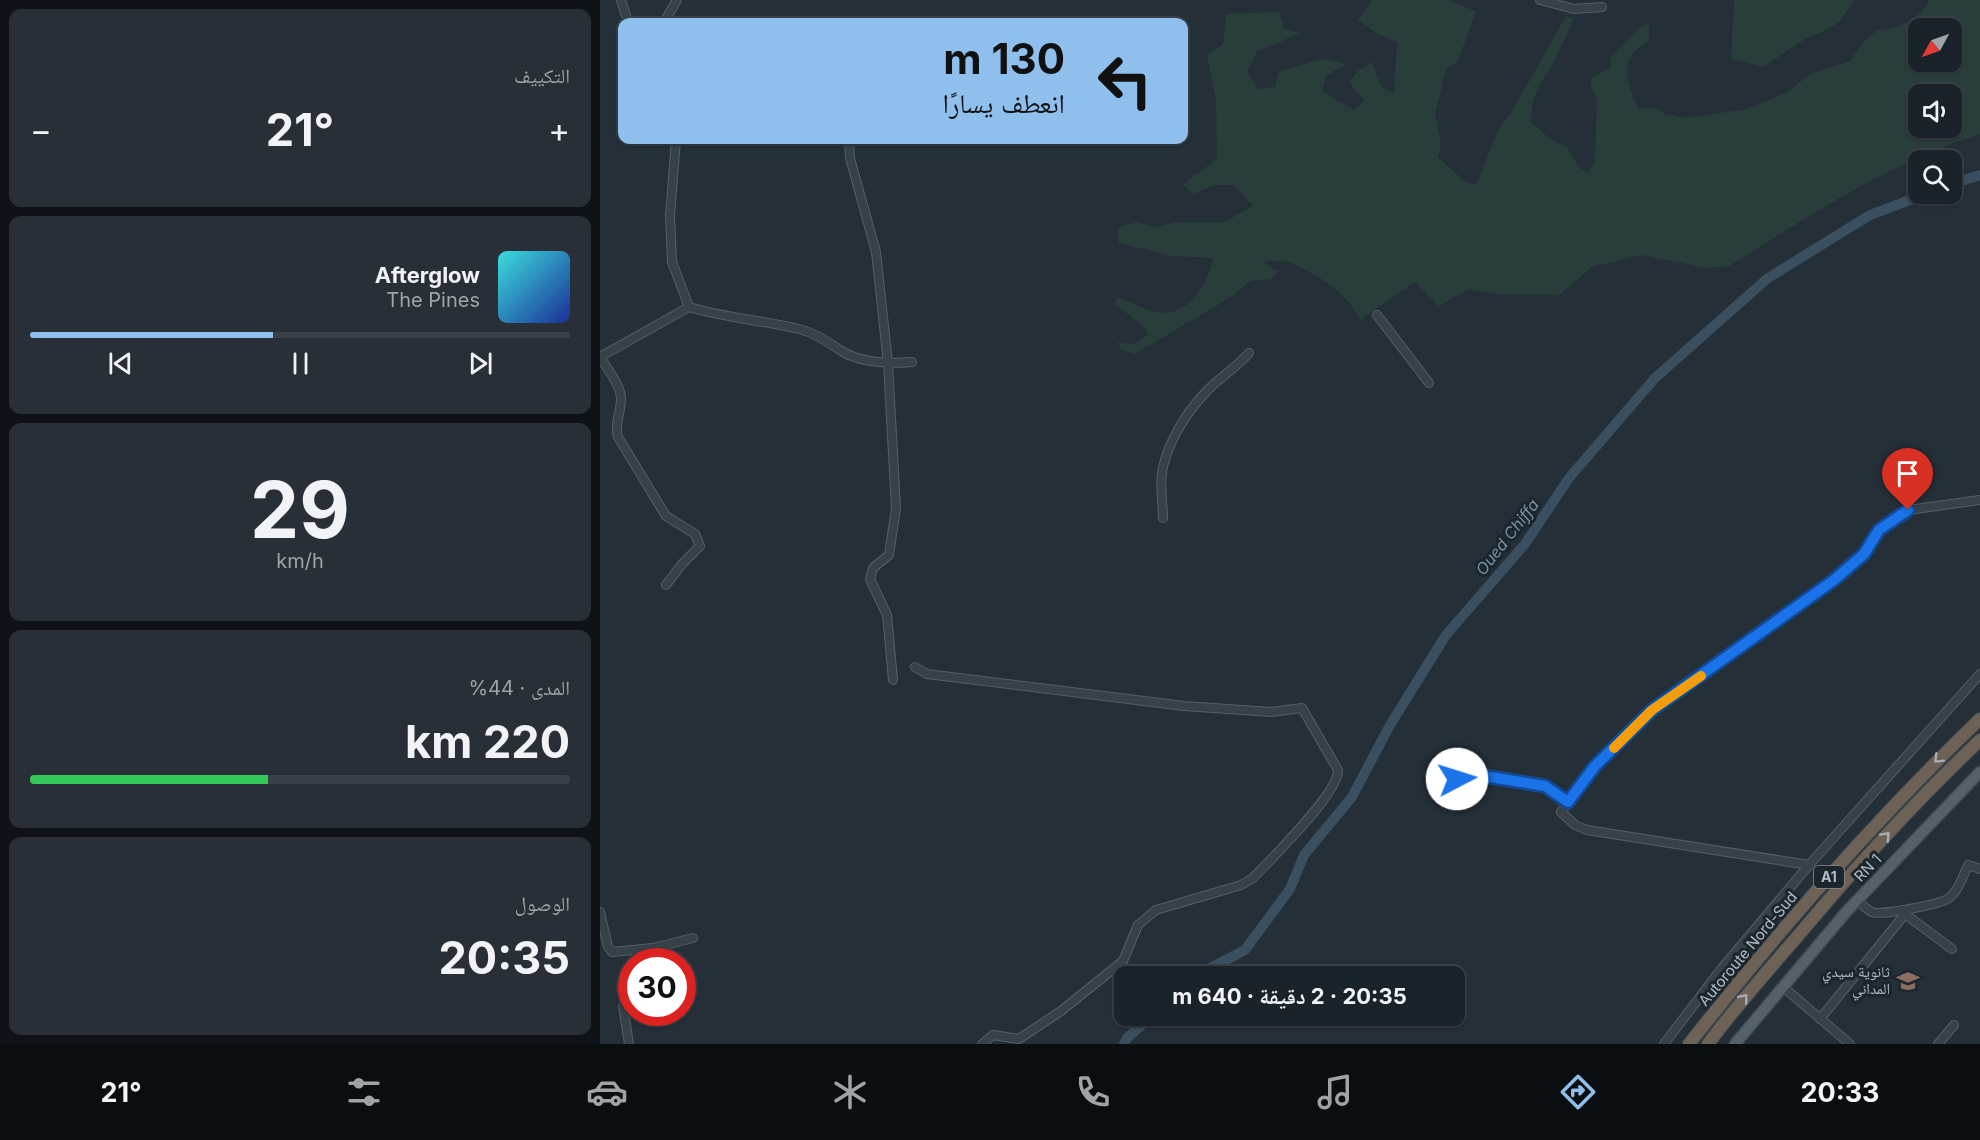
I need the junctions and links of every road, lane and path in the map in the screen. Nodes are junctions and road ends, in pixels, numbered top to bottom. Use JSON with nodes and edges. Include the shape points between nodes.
{"nodes":[{"id":1,"x":621,"y":0,"type":"edge"},
{"id":2,"x":677,"y":0,"type":"edge"},
{"id":3,"x":1540,"y":0,"type":"edge"},
{"id":4,"x":1602,"y":7,"type":"dead end"},
{"id":5,"x":627,"y":18,"type":"edge"},
{"id":6,"x":666,"y":18,"type":"edge"},
{"id":7,"x":676,"y":144,"type":"edge"},
{"id":8,"x":849,"y":144,"type":"edge"},
{"id":9,"x":689,"y":307,"type":"junction"},
{"id":10,"x":1377,"y":315,"type":"dead end"},
{"id":11,"x":1249,"y":353,"type":"dead end"},
{"id":12,"x":912,"y":362,"type":"dead end"},
{"id":13,"x":888,"y":363,"type":"junction"},
{"id":14,"x":1429,"y":383,"type":"dead end"},
{"id":15,"x":1980,"y":500,"type":"edge"},
{"id":16,"x":1163,"y":518,"type":"dead end"},
{"id":17,"x":666,"y":585,"type":"dead end"},
{"id":18,"x":915,"y":667,"type":"dead end"},
{"id":19,"x":1980,"y":674,"type":"edge"},
{"id":20,"x":893,"y":680,"type":"dead end"},
{"id":21,"x":1980,"y":719,"type":"edge"},
{"id":22,"x":1980,"y":740,"type":"edge"},
{"id":23,"x":1980,"y":772,"type":"edge"},
{"id":24,"x":1457,"y":779,"type":"dead end"},
{"id":25,"x":1568,"y":802,"type":"junction"},
{"id":26,"x":1809,"y":866,"type":"junction"},
{"id":27,"x":1980,"y":869,"type":"edge"},
{"id":28,"x":1857,"y":901,"type":"junction"},
{"id":29,"x":600,"y":912,"type":"edge"},
{"id":30,"x":693,"y":938,"type":"dead end"},
{"id":31,"x":1952,"y":949,"type":"dead end"},
{"id":32,"x":1782,"y":986,"type":"junction"},
{"id":33,"x":1820,"y":1019,"type":"junction"},
{"id":34,"x":1954,"y":1025,"type":"dead end"},
{"id":35,"x":626,"y":1026,"type":"edge"},
{"id":36,"x":629,"y":1044,"type":"edge"},
{"id":37,"x":982,"y":1044,"type":"edge"},
{"id":38,"x":1664,"y":1044,"type":"edge"},
{"id":39,"x":1689,"y":1044,"type":"edge"},
{"id":40,"x":1708,"y":1044,"type":"edge"},
{"id":41,"x":1735,"y":1044,"type":"edge"},
{"id":42,"x":1850,"y":1044,"type":"edge"},
{"id":43,"x":1938,"y":1044,"type":"edge"}],
"edges":[{"from":1,"to":5,"type":"street"},
{"from":2,"to":6,"type":"street"},
{"from":3,"to":4,"type":"street","via":[[1574,9]]},
{"from":7,"to":9,"type":"street","via":[[670,216],[672,262]]},
{"from":8,"to":13,"type":"street","via":[[876,252]]},
{"from":9,"to":13,"type":"street","via":[[722,317],[799,329],[816,334],[851,357]]},
{"from":9,"to":17,"type":"street","via":[[600,357],[620,391],[615,430],[618,437],[666,516],[695,534],[700,546]]},
{"from":10,"to":14,"type":"street"},
{"from":11,"to":16,"type":"street","via":[[1205,392],[1175,437],[1162,468]]},
{"from":12,"to":13,"type":"street"},
{"from":13,"to":20,"type":"street","via":[[896,508],[889,555],[873,568],[870,579],[887,615]]},
{"from":15,"to":25,"type":"street","via":[[1908,510],[1879,530],[1864,554],[1834,580],[1652,710],[1595,766]]},
{"from":18,"to":37,"type":"street","via":[[927,674],[1184,706],[1271,712],[1302,708],[1338,771],[1335,782],[1309,818],[1253,878],[1156,910],[1138,926],[1123,961],[1061,1011],[1018,1039],[993,1035]]},
{"from":19,"to":26,"type":"street"},
{"from":21,"to":39,"type":"highway","name":"Autoroute Nord-Sud","number":"A1","one_way":true,"via":[[1922,775],[1831,874]]},
{"from":40,"to":22,"type":"highway","name":"Autoroute Nord-Sud","number":"A1","one_way":true,"via":[[1837,889]]},
{"from":23,"to":28,"type":"main road","name":"RN 1"},
{"from":24,"to":25,"type":"street","via":[[1478,775],[1545,786]]},
{"from":25,"to":26,"type":"street","via":[[1561,812],[1587,830]]},
{"from":26,"to":38,"type":"street","via":[[1722,968]]},
{"from":27,"to":28,"type":"street","via":[[1968,865],[1958,888],[1937,903],[1900,908],[1887,914],[1872,912]]},
{"from":28,"to":32,"type":"main road","name":"RN 1"},
{"from":29,"to":30,"type":"street","via":[[612,952],[653,948]]},
{"from":31,"to":33,"type":"street","via":[[1905,914]]},
{"from":32,"to":33,"type":"street"},
{"from":32,"to":41,"type":"main road","name":"RN 1"},
{"from":33,"to":42,"type":"street"},
{"from":34,"to":43,"type":"street"},
{"from":35,"to":36,"type":"street"}]}
